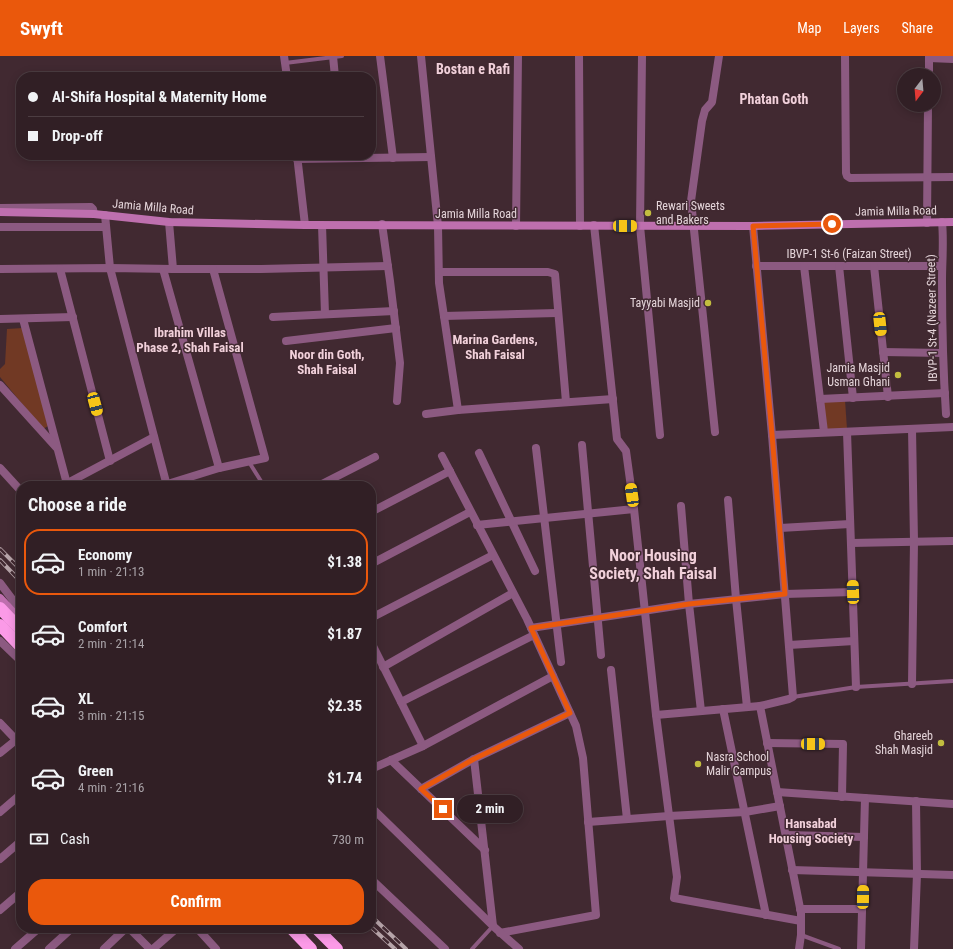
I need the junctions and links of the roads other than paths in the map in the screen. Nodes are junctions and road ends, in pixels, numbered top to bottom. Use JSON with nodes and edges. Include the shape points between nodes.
{"nodes":[{"id":1,"x":336,"y":56,"type":"edge"},
{"id":2,"x":380,"y":56,"type":"edge"},
{"id":3,"x":421,"y":56,"type":"edge"},
{"id":4,"x":518,"y":56,"type":"edge"},
{"id":5,"x":579,"y":56,"type":"edge"},
{"id":6,"x":642,"y":56,"type":"edge"},
{"id":7,"x":719,"y":56,"type":"edge"},
{"id":8,"x":845,"y":56,"type":"edge"},
{"id":9,"x":929,"y":57,"type":"edge"},
{"id":10,"x":953,"y":59,"type":"edge"},
{"id":11,"x":284,"y":60,"type":"edge"},
{"id":12,"x":929,"y":68,"type":"edge"},
{"id":13,"x":286,"y":72,"type":"edge"},
{"id":14,"x":335,"y":72,"type":"edge"},
{"id":15,"x":928,"y":112,"type":"edge"},
{"id":16,"x":431,"y":157,"type":"junction"},
{"id":17,"x":376,"y":158,"type":"edge"},
{"id":18,"x":393,"y":158,"type":"junction"},
{"id":19,"x":297,"y":160,"type":"edge"},
{"id":20,"x":927,"y":177,"type":"junction"},
{"id":21,"x":953,"y":177,"type":"edge"},
{"id":22,"x":0,"y":208,"type":"edge"},
{"id":23,"x":0,"y":212,"type":"edge"},
{"id":24,"x":100,"y":215,"type":"junction"},
{"id":25,"x":169,"y":222,"type":"junction"},
{"id":26,"x":942,"y":222,"type":"junction"},
{"id":27,"x":953,"y":222,"type":"edge"},
{"id":28,"x":927,"y":223,"type":"junction"},
{"id":29,"x":382,"y":224,"type":"junction"},
{"id":30,"x":305,"y":225,"type":"junction"},
{"id":31,"x":322,"y":225,"type":"junction"},
{"id":32,"x":594,"y":225,"type":"junction"},
{"id":33,"x":438,"y":226,"type":"junction"},
{"id":34,"x":516,"y":226,"type":"junction"},
{"id":35,"x":580,"y":226,"type":"junction"},
{"id":36,"x":640,"y":226,"type":"junction"},
{"id":37,"x":693,"y":226,"type":"junction"},
{"id":38,"x":753,"y":226,"type":"junction"},
{"id":39,"x":0,"y":227,"type":"edge"},
{"id":40,"x":106,"y":227,"type":"junction"},
{"id":41,"x":388,"y":266,"type":"junction"},
{"id":42,"x":756,"y":266,"type":"junction"},
{"id":43,"x":804,"y":266,"type":"junction"},
{"id":44,"x":839,"y":266,"type":"junction"},
{"id":45,"x":874,"y":266,"type":"junction"},
{"id":46,"x":942,"y":266,"type":"junction"},
{"id":47,"x":110,"y":268,"type":"junction"},
{"id":48,"x":323,"y":268,"type":"junction"},
{"id":49,"x":0,"y":269,"type":"edge"},
{"id":50,"x":60,"y":269,"type":"junction"},
{"id":51,"x":163,"y":269,"type":"junction"},
{"id":52,"x":173,"y":269,"type":"junction"},
{"id":53,"x":213,"y":269,"type":"junction"},
{"id":54,"x":439,"y":272,"type":"junction"},
{"id":55,"x":394,"y":311,"type":"junction"},
{"id":56,"x":557,"y":313,"type":"junction"},
{"id":57,"x":325,"y":314,"type":"junction"},
{"id":58,"x":444,"y":316,"type":"junction"},
{"id":59,"x":73,"y":317,"type":"junction"},
{"id":60,"x":273,"y":317,"type":"dead end"},
{"id":61,"x":0,"y":319,"type":"edge"},
{"id":62,"x":23,"y":319,"type":"junction"},
{"id":63,"x":396,"y":328,"type":"junction"},
{"id":64,"x":286,"y":341,"type":"dead end"},
{"id":65,"x":883,"y":352,"type":"junction"},
{"id":66,"x":943,"y":353,"type":"junction"},
{"id":67,"x":0,"y":385,"type":"edge"},
{"id":68,"x":945,"y":393,"type":"junction"},
{"id":69,"x":888,"y":397,"type":"junction"},
{"id":70,"x":853,"y":398,"type":"junction"},
{"id":71,"x":612,"y":399,"type":"junction"},
{"id":72,"x":820,"y":399,"type":"junction"},
{"id":73,"x":397,"y":401,"type":"dead end"},
{"id":74,"x":566,"y":402,"type":"junction"},
{"id":75,"x":458,"y":410,"type":"junction"},
{"id":76,"x":426,"y":414,"type":"dead end"},
{"id":77,"x":946,"y":414,"type":"dead end"},
{"id":78,"x":953,"y":427,"type":"edge"},
{"id":79,"x":912,"y":429,"type":"junction"},
{"id":80,"x":715,"y":432,"type":"dead end"},
{"id":81,"x":824,"y":432,"type":"junction"},
{"id":82,"x":847,"y":432,"type":"junction"},
{"id":83,"x":772,"y":434,"type":"junction"},
{"id":84,"x":660,"y":435,"type":"dead end"},
{"id":85,"x":154,"y":437,"type":"junction"},
{"id":86,"x":582,"y":445,"type":"dead end"},
{"id":87,"x":536,"y":448,"type":"dead end"},
{"id":88,"x":57,"y":450,"type":"junction"},
{"id":89,"x":479,"y":453,"type":"dead end"},
{"id":90,"x":442,"y":456,"type":"dead end"},
{"id":91,"x":375,"y":457,"type":"dead end"},
{"id":92,"x":110,"y":461,"type":"junction"},
{"id":93,"x":250,"y":462,"type":"junction"},
{"id":94,"x":0,"y":468,"type":"edge"},
{"id":95,"x":219,"y":468,"type":"junction"},
{"id":96,"x":450,"y":471,"type":"junction"},
{"id":97,"x":64,"y":481,"type":"edge"},
{"id":98,"x":72,"y":481,"type":"edge"},
{"id":99,"x":164,"y":481,"type":"edge"},
{"id":100,"x":178,"y":481,"type":"edge"},
{"id":101,"x":261,"y":481,"type":"edge"},
{"id":102,"x":328,"y":481,"type":"edge"},
{"id":103,"x":16,"y":486,"type":"edge"},
{"id":104,"x":728,"y":500,"type":"dead end"},
{"id":105,"x":681,"y":506,"type":"dead end"},
{"id":106,"x":376,"y":509,"type":"edge"},
{"id":107,"x":634,"y":509,"type":"junction"},
{"id":108,"x":470,"y":512,"type":"junction"},
{"id":109,"x":588,"y":514,"type":"junction"},
{"id":110,"x":543,"y":518,"type":"junction"},
{"id":111,"x":512,"y":521,"type":"junction"},
{"id":112,"x":850,"y":524,"type":"junction"},
{"id":113,"x":477,"y":525,"type":"junction"},
{"id":114,"x":780,"y":528,"type":"junction"},
{"id":115,"x":914,"y":541,"type":"junction"},
{"id":116,"x":953,"y":541,"type":"edge"},
{"id":117,"x":851,"y":543,"type":"junction"},
{"id":118,"x":493,"y":555,"type":"junction"},
{"id":119,"x":376,"y":561,"type":"edge"},
{"id":120,"x":535,"y":571,"type":"dead end"},
{"id":121,"x":0,"y":583,"type":"edge"},
{"id":122,"x":853,"y":592,"type":"junction"},
{"id":123,"x":513,"y":593,"type":"junction"},
{"id":124,"x":785,"y":594,"type":"junction"},
{"id":125,"x":0,"y":598,"type":"edge"},
{"id":126,"x":736,"y":599,"type":"junction"},
{"id":127,"x":689,"y":604,"type":"junction"},
{"id":128,"x":0,"y":608,"type":"edge"},
{"id":129,"x":16,"y":609,"type":"edge"},
{"id":130,"x":645,"y":612,"type":"junction"},
{"id":131,"x":376,"y":615,"type":"edge"},
{"id":132,"x":16,"y":616,"type":"edge"},
{"id":133,"x":597,"y":619,"type":"junction"},
{"id":134,"x":557,"y":624,"type":"junction"},
{"id":135,"x":0,"y":625,"type":"edge"},
{"id":136,"x":16,"y":625,"type":"edge"},
{"id":137,"x":532,"y":632,"type":"junction"},
{"id":138,"x":854,"y":641,"type":"junction"},
{"id":139,"x":0,"y":642,"type":"edge"},
{"id":140,"x":16,"y":642,"type":"edge"},
{"id":141,"x":789,"y":645,"type":"junction"},
{"id":142,"x":376,"y":652,"type":"edge"},
{"id":143,"x":601,"y":655,"type":"dead end"},
{"id":144,"x":16,"y":656,"type":"edge"},
{"id":145,"x":561,"y":662,"type":"dead end"},
{"id":146,"x":383,"y":667,"type":"junction"},
{"id":147,"x":611,"y":670,"type":"dead end"},
{"id":148,"x":552,"y":676,"type":"junction"},
{"id":149,"x":953,"y":681,"type":"edge"},
{"id":150,"x":912,"y":684,"type":"junction"},
{"id":151,"x":856,"y":687,"type":"junction"},
{"id":152,"x":793,"y":697,"type":"junction"},
{"id":153,"x":401,"y":702,"type":"junction"},
{"id":154,"x":760,"y":706,"type":"junction"},
{"id":155,"x":747,"y":707,"type":"junction"},
{"id":156,"x":723,"y":709,"type":"junction"},
{"id":157,"x":701,"y":711,"type":"junction"},
{"id":158,"x":570,"y":713,"type":"junction"},
{"id":159,"x":656,"y":715,"type":"junction"},
{"id":160,"x":0,"y":723,"type":"edge"},
{"id":161,"x":16,"y":737,"type":"edge"},
{"id":162,"x":16,"y":742,"type":"edge"},
{"id":163,"x":767,"y":743,"type":"junction"},
{"id":164,"x":423,"y":746,"type":"junction"},
{"id":165,"x":0,"y":753,"type":"edge"},
{"id":166,"x":474,"y":759,"type":"junction"},
{"id":167,"x":391,"y":760,"type":"junction"},
{"id":168,"x":376,"y":767,"type":"edge"},
{"id":169,"x":421,"y":789,"type":"junction"},
{"id":170,"x":777,"y":792,"type":"junction"},
{"id":171,"x":842,"y":797,"type":"junction"},
{"id":172,"x":16,"y":798,"type":"edge"},
{"id":173,"x":865,"y":798,"type":"junction"},
{"id":174,"x":916,"y":802,"type":"junction"},
{"id":175,"x":953,"y":804,"type":"edge"},
{"id":176,"x":780,"y":806,"type":"junction"},
{"id":177,"x":0,"y":812,"type":"edge"},
{"id":178,"x":376,"y":812,"type":"edge"},
{"id":179,"x":745,"y":812,"type":"junction"},
{"id":180,"x":669,"y":816,"type":"junction"},
{"id":181,"x":627,"y":819,"type":"junction"},
{"id":182,"x":588,"y":822,"type":"junction"},
{"id":183,"x":786,"y":834,"type":"junction"},
{"id":184,"x":864,"y":837,"type":"junction"},
{"id":185,"x":16,"y":845,"type":"edge"},
{"id":186,"x":485,"y":850,"type":"junction"},
{"id":187,"x":0,"y":859,"type":"edge"},
{"id":188,"x":792,"y":870,"type":"junction"},
{"id":189,"x":863,"y":873,"type":"junction"},
{"id":190,"x":916,"y":874,"type":"junction"},
{"id":191,"x":953,"y":875,"type":"edge"},
{"id":192,"x":376,"y":884,"type":"edge"},
{"id":193,"x":16,"y":896,"type":"edge"},
{"id":194,"x":800,"y":909,"type":"junction"},
{"id":195,"x":862,"y":909,"type":"junction"},
{"id":196,"x":0,"y":910,"type":"edge"},
{"id":197,"x":766,"y":915,"type":"junction"},
{"id":198,"x":801,"y":921,"type":"junction"},
{"id":199,"x":493,"y":926,"type":"junction"},
{"id":200,"x":500,"y":932,"type":"junction"},
{"id":201,"x":33,"y":933,"type":"edge"},
{"id":202,"x":67,"y":933,"type":"edge"},
{"id":203,"x":121,"y":933,"type":"edge"},
{"id":204,"x":134,"y":933,"type":"edge"},
{"id":205,"x":171,"y":933,"type":"edge"},
{"id":206,"x":202,"y":933,"type":"edge"},
{"id":207,"x":296,"y":933,"type":"edge"},
{"id":208,"x":321,"y":933,"type":"edge"},
{"id":209,"x":801,"y":935,"type":"junction"},
{"id":210,"x":215,"y":948,"type":"edge"},
{"id":211,"x":15,"y":949,"type":"edge"},
{"id":212,"x":49,"y":949,"type":"edge"},
{"id":213,"x":104,"y":949,"type":"edge"},
{"id":214,"x":150,"y":949,"type":"edge"},
{"id":215,"x":153,"y":949,"type":"edge"},
{"id":216,"x":311,"y":949,"type":"edge"},
{"id":217,"x":337,"y":949,"type":"edge"},
{"id":218,"x":445,"y":949,"type":"edge"},
{"id":219,"x":472,"y":949,"type":"edge"},
{"id":220,"x":519,"y":949,"type":"edge"},
{"id":221,"x":799,"y":949,"type":"edge"},
{"id":222,"x":839,"y":949,"type":"edge"},
{"id":223,"x":861,"y":949,"type":"edge"},
{"id":224,"x":914,"y":949,"type":"edge"}],
"edges":[{"from":1,"to":11,"type":"lane"},
{"from":1,"to":14,"type":"street"},
{"from":2,"to":18,"type":"street"},
{"from":3,"to":16,"type":"street"},
{"from":4,"to":34,"type":"street"},
{"from":5,"to":35,"type":"street"},
{"from":6,"to":36,"type":"street"},
{"from":7,"to":37,"type":"street","via":[[712,102],[705,110],[702,121],[691,201]]},
{"from":8,"to":20,"type":"street","via":[[847,176]]},
{"from":9,"to":10,"type":"street"},
{"from":9,"to":12,"type":"street"},
{"from":11,"to":13,"type":"street"},
{"from":15,"to":20,"type":"street"},
{"from":16,"to":18,"type":"street"},
{"from":16,"to":33,"type":"street"},
{"from":17,"to":18,"type":"street"},
{"from":19,"to":30,"type":"street"},
{"from":20,"to":21,"type":"street"},
{"from":20,"to":28,"type":"street"},
{"from":22,"to":24,"type":"street","via":[[91,207]]},
{"from":23,"to":24,"type":"main road","name":"Jamia Milla Road"},
{"from":24,"to":25,"type":"main road","name":"Jamia Milla Road"},
{"from":24,"to":40,"type":"street"},
{"from":25,"to":30,"type":"main road","name":"Jamia Milla Road"},
{"from":25,"to":52,"type":"street"},
{"from":26,"to":27,"type":"main road","name":"Jamia Milla Road"},
{"from":26,"to":28,"type":"main road","name":"Jamia Milla Road"},
{"from":26,"to":46,"type":"street","name":"IBVP-1 St-4 (Nazeer Street)"},
{"from":28,"to":38,"type":"main road","name":"Jamia Milla Road"},
{"from":29,"to":31,"type":"main road","name":"Jamia Milla Road"},
{"from":29,"to":33,"type":"main road","name":"Jamia Milla Road"},
{"from":29,"to":41,"type":"street"},
{"from":30,"to":31,"type":"main road","name":"Jamia Milla Road"},
{"from":31,"to":48,"type":"street"},
{"from":32,"to":35,"type":"main road","name":"Jamia Milla Road"},
{"from":32,"to":36,"type":"main road","name":"Jamia Milla Road"},
{"from":32,"to":71,"type":"street"},
{"from":33,"to":34,"type":"main road","name":"Jamia Milla Road"},
{"from":33,"to":54,"type":"street"},
{"from":34,"to":35,"type":"main road","name":"Jamia Milla Road"},
{"from":36,"to":37,"type":"main road","name":"Jamia Milla Road"},
{"from":36,"to":84,"type":"street"},
{"from":37,"to":38,"type":"main road","name":"Jamia Milla Road"},
{"from":37,"to":80,"type":"street"},
{"from":38,"to":42,"type":"street"},
{"from":39,"to":40,"type":"street"},
{"from":40,"to":47,"type":"street"},
{"from":41,"to":48,"type":"street"},
{"from":41,"to":55,"type":"street"},
{"from":42,"to":43,"type":"street","name":"IBVP-1 St-6 (Faizan Street)"},
{"from":42,"to":83,"type":"street"},
{"from":43,"to":44,"type":"street","name":"IBVP-1 St-6 (Faizan Street)"},
{"from":43,"to":72,"type":"street"},
{"from":43,"to":81,"type":"street"},
{"from":44,"to":45,"type":"street","name":"IBVP-1 St-6 (Faizan Street)"},
{"from":44,"to":70,"type":"street"},
{"from":45,"to":46,"type":"street","name":"IBVP-1 St-6 (Faizan Street)"},
{"from":45,"to":65,"type":"street"},
{"from":46,"to":66,"type":"street","name":"IBVP-1 St-4 (Nazeer Street)"},
{"from":47,"to":50,"type":"street"},
{"from":47,"to":51,"type":"street"},
{"from":47,"to":85,"type":"street"},
{"from":48,"to":53,"type":"street"},
{"from":48,"to":57,"type":"street"},
{"from":49,"to":50,"type":"street"},
{"from":50,"to":59,"type":"street"},
{"from":51,"to":52,"type":"street"},
{"from":51,"to":95,"type":"street"},
{"from":52,"to":53,"type":"street"},
{"from":53,"to":93,"type":"street","via":[[265,458]]},
{"from":54,"to":56,"type":"street","via":[[552,272]]},
{"from":54,"to":58,"type":"street"},
{"from":55,"to":57,"type":"street"},
{"from":55,"to":63,"type":"street"},
{"from":56,"to":58,"type":"street"},
{"from":56,"to":74,"type":"street"},
{"from":57,"to":60,"type":"street"},
{"from":58,"to":75,"type":"street"},
{"from":59,"to":62,"type":"street"},
{"from":59,"to":92,"type":"street"},
{"from":61,"to":62,"type":"street"},
{"from":62,"to":88,"type":"street"},
{"from":63,"to":64,"type":"street"},
{"from":63,"to":73,"type":"street","via":[[400,362]]},
{"from":65,"to":66,"type":"street"},
{"from":65,"to":69,"type":"street"},
{"from":66,"to":68,"type":"street","name":"IBVP-1 St-4 (Nazeer Street)"},
{"from":67,"to":88,"type":"street"},
{"from":68,"to":69,"type":"street"},
{"from":68,"to":77,"type":"street","name":"IBVP-1 St-4 (Nazeer Street)"},
{"from":69,"to":70,"type":"street"},
{"from":70,"to":72,"type":"street"},
{"from":71,"to":74,"type":"street"},
{"from":71,"to":107,"type":"street","via":[[617,439],[626,451]]},
{"from":72,"to":81,"type":"street"},
{"from":74,"to":75,"type":"street"},
{"from":75,"to":76,"type":"street"},
{"from":78,"to":79,"type":"street"},
{"from":79,"to":82,"type":"street"},
{"from":79,"to":115,"type":"street"},
{"from":81,"to":82,"type":"street"},
{"from":81,"to":83,"type":"street"},
{"from":82,"to":112,"type":"street"},
{"from":83,"to":114,"type":"street"},
{"from":85,"to":92,"type":"street"},
{"from":85,"to":99,"type":"street"},
{"from":86,"to":109,"type":"street"},
{"from":87,"to":110,"type":"street"},
{"from":88,"to":97,"type":"street"},
{"from":89,"to":111,"type":"street"},
{"from":90,"to":96,"type":"street"},
{"from":91,"to":102,"type":"street"},
{"from":92,"to":98,"type":"street"},
{"from":93,"to":95,"type":"street"},
{"from":93,"to":101,"type":"lane"},
{"from":94,"to":103,"type":"street"},
{"from":95,"to":100,"type":"street"},
{"from":96,"to":106,"type":"street"},
{"from":96,"to":108,"type":"street"},
{"from":104,"to":126,"type":"street"},
{"from":105,"to":127,"type":"street"},
{"from":107,"to":109,"type":"street"},
{"from":107,"to":130,"type":"street"},
{"from":108,"to":113,"type":"street"},
{"from":108,"to":119,"type":"street"},
{"from":109,"to":110,"type":"street"},
{"from":109,"to":133,"type":"street"},
{"from":110,"to":111,"type":"street"},
{"from":110,"to":134,"type":"street"},
{"from":111,"to":113,"type":"street"},
{"from":111,"to":120,"type":"street"},
{"from":112,"to":114,"type":"street"},
{"from":112,"to":117,"type":"street"},
{"from":113,"to":118,"type":"street"},
{"from":114,"to":124,"type":"street"},
{"from":115,"to":116,"type":"street"},
{"from":115,"to":117,"type":"street"},
{"from":115,"to":150,"type":"street"},
{"from":117,"to":122,"type":"street"},
{"from":118,"to":123,"type":"street"},
{"from":118,"to":131,"type":"street"},
{"from":121,"to":129,"type":"street"},
{"from":122,"to":124,"type":"street"},
{"from":122,"to":138,"type":"street"},
{"from":123,"to":137,"type":"street"},
{"from":123,"to":146,"type":"street"},
{"from":124,"to":126,"type":"street"},
{"from":124,"to":141,"type":"street"},
{"from":125,"to":132,"type":"main road"},
{"from":126,"to":127,"type":"street"},
{"from":126,"to":155,"type":"street"},
{"from":127,"to":130,"type":"street"},
{"from":127,"to":157,"type":"street"},
{"from":128,"to":136,"type":"highway"},
{"from":130,"to":133,"type":"street"},
{"from":130,"to":159,"type":"street"},
{"from":133,"to":134,"type":"street"},
{"from":133,"to":143,"type":"street"},
{"from":134,"to":137,"type":"street"},
{"from":134,"to":145,"type":"street"},
{"from":135,"to":140,"type":"highway"},
{"from":137,"to":148,"type":"street"},
{"from":137,"to":153,"type":"street"},
{"from":138,"to":141,"type":"street"},
{"from":138,"to":151,"type":"street"},
{"from":139,"to":144,"type":"street"},
{"from":141,"to":152,"type":"street"},
{"from":142,"to":146,"type":"street"},
{"from":146,"to":153,"type":"street"},
{"from":147,"to":181,"type":"street"},
{"from":148,"to":158,"type":"street"},
{"from":148,"to":164,"type":"street"},
{"from":149,"to":150,"type":"lane"},
{"from":150,"to":151,"type":"lane"},
{"from":151,"to":152,"type":"lane"},
{"from":152,"to":154,"type":"street"},
{"from":153,"to":164,"type":"street"},
{"from":154,"to":155,"type":"street"},
{"from":154,"to":163,"type":"street"},
{"from":155,"to":156,"type":"street"},
{"from":156,"to":157,"type":"street"},
{"from":156,"to":179,"type":"street"},
{"from":157,"to":159,"type":"street"},
{"from":158,"to":166,"type":"street"},
{"from":158,"to":182,"type":"street","via":[[576,726],[583,758]]},
{"from":159,"to":180,"type":"street"},
{"from":160,"to":161,"type":"street"},
{"from":162,"to":165,"type":"street"},
{"from":163,"to":170,"type":"street"},
{"from":163,"to":171,"type":"street","via":[[843,744]]},
{"from":164,"to":167,"type":"street"},
{"from":166,"to":169,"type":"street"},
{"from":166,"to":186,"type":"street"},
{"from":167,"to":168,"type":"street"},
{"from":167,"to":169,"type":"street"},
{"from":169,"to":186,"type":"street"},
{"from":170,"to":171,"type":"street"},
{"from":170,"to":176,"type":"street"},
{"from":171,"to":173,"type":"street"},
{"from":172,"to":177,"type":"street"},
{"from":173,"to":174,"type":"street"},
{"from":173,"to":184,"type":"street"},
{"from":174,"to":175,"type":"street"},
{"from":174,"to":190,"type":"street"},
{"from":176,"to":179,"type":"street"},
{"from":176,"to":183,"type":"street"},
{"from":178,"to":199,"type":"street"},
{"from":179,"to":180,"type":"street"},
{"from":179,"to":197,"type":"street"},
{"from":180,"to":181,"type":"street"},
{"from":180,"to":197,"type":"street","via":[[677,877],[674,898]]},
{"from":181,"to":182,"type":"street"},
{"from":182,"to":200,"type":"street","via":[[596,915]]},
{"from":183,"to":184,"type":"street"},
{"from":183,"to":188,"type":"street"},
{"from":184,"to":189,"type":"street"},
{"from":185,"to":187,"type":"street"},
{"from":186,"to":199,"type":"street"},
{"from":188,"to":189,"type":"street"},
{"from":188,"to":194,"type":"street"},
{"from":189,"to":190,"type":"street"},
{"from":189,"to":195,"type":"street"},
{"from":190,"to":191,"type":"street"},
{"from":190,"to":224,"type":"street"},
{"from":192,"to":218,"type":"street"},
{"from":193,"to":196,"type":"street"},
{"from":194,"to":195,"type":"street"},
{"from":194,"to":198,"type":"street"},
{"from":195,"to":223,"type":"street"},
{"from":197,"to":198,"type":"street"},
{"from":198,"to":209,"type":"street"},
{"from":199,"to":200,"type":"street"},
{"from":199,"to":219,"type":"lane"},
{"from":200,"to":220,"type":"street"},
{"from":201,"to":211,"type":"street"},
{"from":202,"to":212,"type":"street"},
{"from":203,"to":213,"type":"street"},
{"from":204,"to":214,"type":"street"},
{"from":205,"to":215,"type":"street"},
{"from":206,"to":210,"type":"street"},
{"from":207,"to":216,"type":"highway"},
{"from":208,"to":217,"type":"highway"},
{"from":209,"to":221,"type":"street"},
{"from":209,"to":222,"type":"lane"}]}
